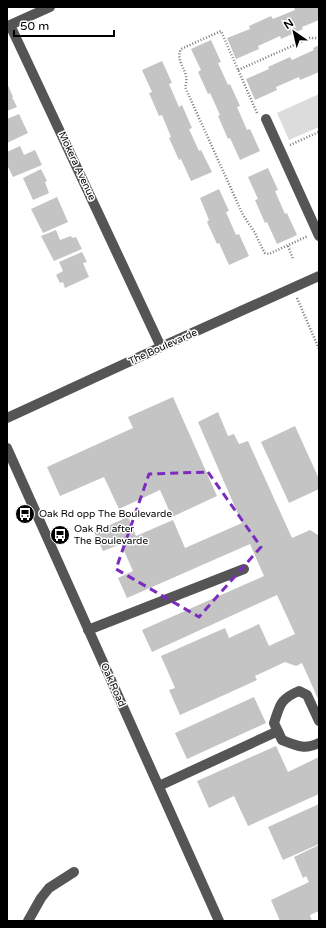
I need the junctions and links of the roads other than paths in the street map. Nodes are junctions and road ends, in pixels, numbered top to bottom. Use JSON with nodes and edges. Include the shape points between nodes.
{"nodes":[{"id":1,"x":50,"y":7,"type":"edge"},
{"id":2,"x":266,"y":119,"type":"dead end"},
{"id":3,"x":318,"y":234,"type":"edge"},
{"id":4,"x":319,"y":276,"type":"edge"},
{"id":5,"x":162,"y":347,"type":"junction"},
{"id":6,"x":7,"y":418,"type":"edge"},
{"id":7,"x":7,"y":448,"type":"edge"},
{"id":8,"x":244,"y":569,"type":"dead end"},
{"id":9,"x":88,"y":630,"type":"junction"},
{"id":10,"x":319,"y":721,"type":"edge"},
{"id":11,"x":278,"y":731,"type":"junction"},
{"id":12,"x":319,"y":743,"type":"edge"},
{"id":13,"x":158,"y":786,"type":"junction"},
{"id":14,"x":74,"y":872,"type":"dead end"},
{"id":15,"x":28,"y":921,"type":"edge"},
{"id":16,"x":219,"y":921,"type":"edge"}],
"edges":[{"from":1,"to":5,"type":"street","name":"Mokera Avenue","via":[[10,25]]},
{"from":2,"to":3,"type":"street"},
{"from":4,"to":5,"type":"street","name":"The Boulevarde"},
{"from":5,"to":6,"type":"street","name":"The Boulevarde"},
{"from":7,"to":9,"type":"street","name":"Oak Road"},
{"from":8,"to":9,"type":"street"},
{"from":9,"to":13,"type":"street","name":"Oak Road"},
{"from":10,"to":11,"type":"street","via":[[307,695],[299,691],[288,696],[280,706],[274,723]]},
{"from":11,"to":12,"type":"street","via":[[282,740],[298,746]]},
{"from":11,"to":13,"type":"street"},
{"from":13,"to":16,"type":"street","name":"Oak Road"},
{"from":14,"to":15,"type":"street","via":[[49,888]]}]}
